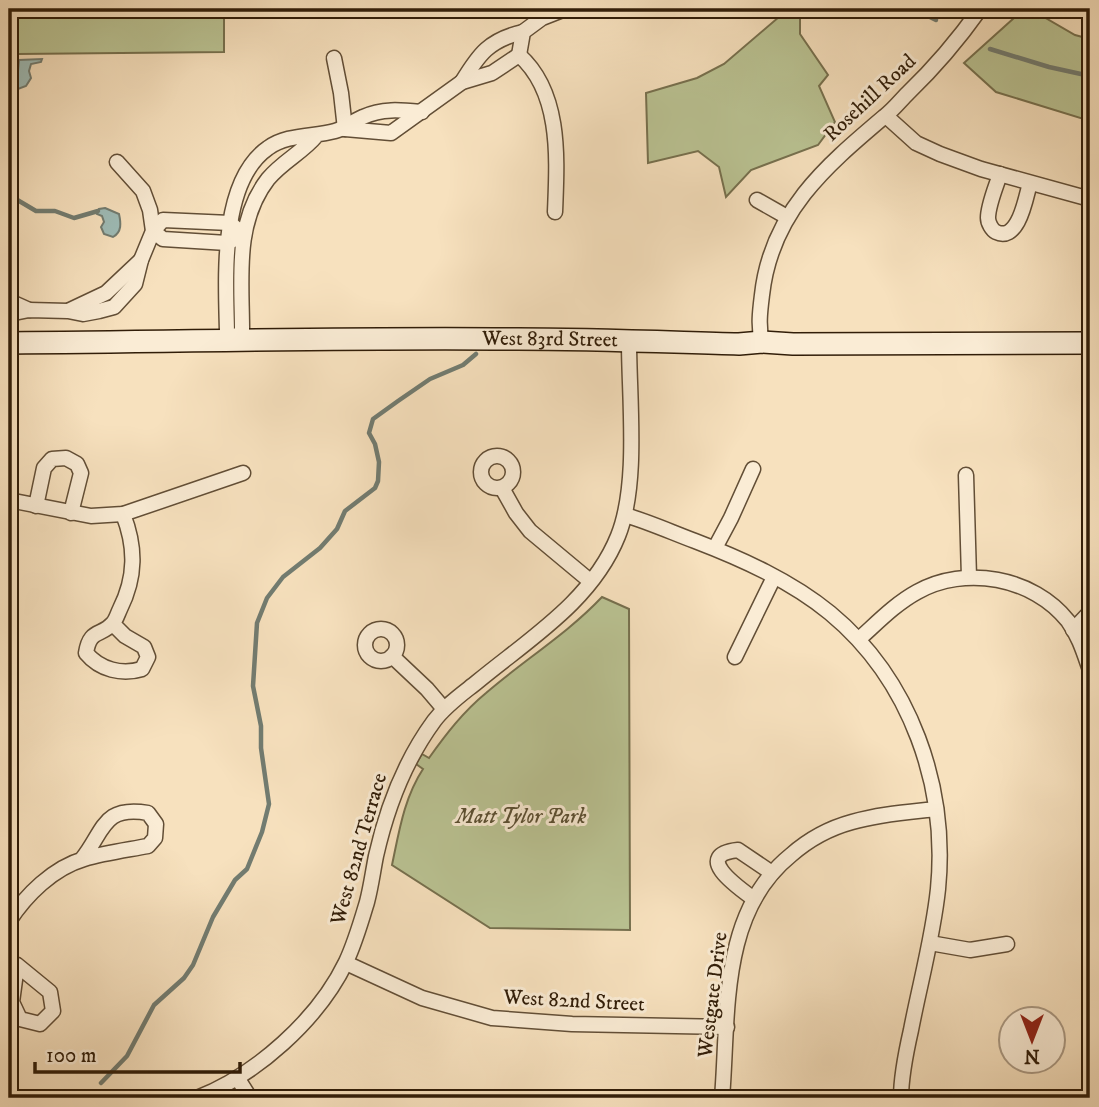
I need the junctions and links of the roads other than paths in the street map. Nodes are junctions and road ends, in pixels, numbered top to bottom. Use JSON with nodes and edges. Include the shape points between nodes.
{"nodes":[{"id":1,"x":565,"y":9,"type":"edge"},
{"id":2,"x":980,"y":9,"type":"edge"},
{"id":3,"x":540,"y":13,"type":"edge"},
{"id":4,"x":523,"y":32,"type":"junction"},
{"id":5,"x":519,"y":55,"type":"junction"},
{"id":6,"x":334,"y":58,"type":"dead end"},
{"id":7,"x":462,"y":82,"type":"junction"},
{"id":8,"x":422,"y":112,"type":"junction"},
{"id":9,"x":886,"y":116,"type":"junction"},
{"id":10,"x":345,"y":129,"type":"junction"},
{"id":11,"x":316,"y":136,"type":"junction"},
{"id":12,"x":117,"y":162,"type":"dead end"},
{"id":13,"x":1000,"y":174,"type":"junction"},
{"id":14,"x":1030,"y":183,"type":"junction"},
{"id":15,"x":1090,"y":199,"type":"edge"},
{"id":16,"x":757,"y":200,"type":"dead end"},
{"id":17,"x":555,"y":212,"type":"dead end"},
{"id":18,"x":787,"y":217,"type":"junction"},
{"id":19,"x":230,"y":223,"type":"junction"},
{"id":20,"x":153,"y":231,"type":"junction"},
{"id":21,"x":244,"y":235,"type":"junction"},
{"id":22,"x":227,"y":243,"type":"junction"},
{"id":23,"x":9,"y":301,"type":"edge"},
{"id":24,"x":29,"y":310,"type":"junction"},
{"id":25,"x":9,"y":314,"type":"edge"},
{"id":26,"x":236,"y":339,"type":"junction"},
{"id":27,"x":629,"y":342,"type":"junction"},
{"id":28,"x":762,"y":342,"type":"junction"},
{"id":29,"x":9,"y":343,"type":"edge"},
{"id":30,"x":1090,"y":343,"type":"edge"},
{"id":31,"x":753,"y":469,"type":"dead end"},
{"id":32,"x":243,"y":473,"type":"dead end"},
{"id":33,"x":967,"y":475,"type":"dead end"},
{"id":34,"x":502,"y":488,"type":"dead end"},
{"id":35,"x":9,"y":500,"type":"edge"},
{"id":36,"x":36,"y":506,"type":"junction"},
{"id":37,"x":71,"y":513,"type":"junction"},
{"id":38,"x":123,"y":514,"type":"junction"},
{"id":39,"x":625,"y":515,"type":"junction"},
{"id":40,"x":715,"y":548,"type":"junction"},
{"id":41,"x":774,"y":577,"type":"junction"},
{"id":42,"x":970,"y":577,"type":"junction"},
{"id":43,"x":590,"y":581,"type":"junction"},
{"id":44,"x":1090,"y":612,"type":"edge"},
{"id":45,"x":113,"y":624,"type":"dead end"},
{"id":46,"x":1073,"y":630,"type":"junction"},
{"id":47,"x":859,"y":639,"type":"junction"},
{"id":48,"x":392,"y":656,"type":"dead end"},
{"id":49,"x":735,"y":657,"type":"dead end"},
{"id":50,"x":1090,"y":670,"type":"edge"},
{"id":51,"x":444,"y":709,"type":"junction"},
{"id":52,"x":936,"y":809,"type":"junction"},
{"id":53,"x":82,"y":859,"type":"junction"},
{"id":54,"x":772,"y":873,"type":"junction"},
{"id":55,"x":754,"y":899,"type":"junction"},
{"id":56,"x":9,"y":919,"type":"edge"},
{"id":57,"x":930,"y":943,"type":"junction"},
{"id":58,"x":1007,"y":944,"type":"dead end"},
{"id":59,"x":346,"y":963,"type":"junction"},
{"id":60,"x":727,"y":1027,"type":"junction"},
{"id":61,"x":238,"y":1079,"type":"junction"},
{"id":62,"x":197,"y":1098,"type":"edge"},
{"id":63,"x":250,"y":1098,"type":"edge"},
{"id":64,"x":722,"y":1098,"type":"edge"},
{"id":65,"x":901,"y":1098,"type":"edge"}],
"edges":[{"from":1,"to":3,"type":"street"},
{"from":2,"to":9,"type":"street","name":"Rosehill Road","via":[[946,55]]},
{"from":3,"to":4,"type":"street"},
{"from":4,"to":5,"type":"street"},
{"from":4,"to":7,"type":"street","via":[[487,46]]},
{"from":5,"to":7,"type":"street","via":[[492,73]]},
{"from":5,"to":17,"type":"street","via":[[540,85],[554,126]]},
{"from":6,"to":10,"type":"street"},
{"from":7,"to":8,"type":"street"},
{"from":8,"to":10,"type":"street","via":[[379,111]]},
{"from":8,"to":10,"type":"street","via":[[391,133]]},
{"from":9,"to":13,"type":"street","via":[[916,143]]},
{"from":9,"to":18,"type":"street","name":"Rosehill Road","via":[[826,167]]},
{"from":10,"to":11,"type":"street"},
{"from":11,"to":19,"type":"street","via":[[294,137],[268,148],[240,188]]},
{"from":11,"to":21,"type":"street","via":[[268,180],[248,217]]},
{"from":12,"to":20,"type":"street","via":[[143,191]]},
{"from":13,"to":14,"type":"street"},
{"from":13,"to":14,"type":"street","via":[[988,219],[997,233],[1013,229],[1019,220]]},
{"from":14,"to":15,"type":"street"},
{"from":16,"to":18,"type":"street"},
{"from":18,"to":28,"type":"street","name":"Rosehill Road","via":[[763,286]]},
{"from":19,"to":20,"type":"street","via":[[163,220]]},
{"from":19,"to":21,"type":"street"},
{"from":19,"to":22,"type":"street"},
{"from":20,"to":22,"type":"street","via":[[163,239]]},
{"from":20,"to":24,"type":"street","via":[[141,260],[106,293],[68,311]]},
{"from":21,"to":22,"type":"street"},
{"from":21,"to":26,"type":"street","via":[[243,330]]},
{"from":22,"to":26,"type":"street","via":[[227,332]]},
{"from":23,"to":24,"type":"street"},
{"from":24,"to":25,"type":"street"},
{"from":26,"to":27,"type":"street","name":"West 83rd Street"},
{"from":26,"to":29,"type":"street","name":"West 83rd Street"},
{"from":27,"to":28,"type":"street","name":"West 83rd Street"},
{"from":27,"to":39,"type":"street","via":[[630,481]]},
{"from":28,"to":30,"type":"street","name":"West 83rd Street"},
{"from":31,"to":40,"type":"street"},
{"from":32,"to":38,"type":"street"},
{"from":33,"to":42,"type":"street"},
{"from":34,"to":43,"type":"street","via":[[530,531]]},
{"from":35,"to":36,"type":"street"},
{"from":36,"to":37,"type":"street"},
{"from":36,"to":37,"type":"street","via":[[44,468],[52,459],[66,458],[77,464],[81,473]]},
{"from":37,"to":38,"type":"street"},
{"from":38,"to":45,"type":"street","via":[[133,567],[128,592]]},
{"from":39,"to":40,"type":"street"},
{"from":39,"to":43,"type":"street","name":"West 82nd Terrace","via":[[610,553]]},
{"from":40,"to":41,"type":"street"},
{"from":41,"to":47,"type":"street","via":[[814,601]]},
{"from":41,"to":49,"type":"street"},
{"from":42,"to":46,"type":"street","via":[[1013,584],[1034,594]]},
{"from":42,"to":47,"type":"street","via":[[937,582],[917,591]]},
{"from":43,"to":51,"type":"street","name":"West 82nd Terrace","via":[[565,611]]},
{"from":44,"to":46,"type":"street"},
{"from":46,"to":50,"type":"street"},
{"from":47,"to":52,"type":"street","via":[[909,714],[926,759]]},
{"from":48,"to":51,"type":"street"},
{"from":51,"to":59,"type":"street","name":"West 82nd Terrace","via":[[413,752],[395,791],[368,900]]},
{"from":52,"to":54,"type":"street","name":"Westgate Drive","via":[[834,828],[800,847]]},
{"from":52,"to":57,"type":"street","via":[[940,858]]},
{"from":53,"to":53,"type":"street","via":[[148,846],[155,838],[156,824],[148,813],[135,810],[114,816],[103,823]]},
{"from":53,"to":56,"type":"street","via":[[45,880]]},
{"from":54,"to":55,"type":"street","name":"Westgate Drive"},
{"from":54,"to":55,"type":"street","via":[[738,850],[727,851],[720,858],[723,875]]},
{"from":55,"to":60,"type":"street","name":"Westgate Drive","via":[[736,944]]},
{"from":57,"to":58,"type":"street","via":[[970,950]]},
{"from":57,"to":65,"type":"street","via":[[904,1061]]},
{"from":59,"to":60,"type":"street","name":"West 82nd Street","via":[[422,998],[492,1018]]},
{"from":59,"to":61,"type":"street","name":"West 82nd Terrace","via":[[303,1023]]},
{"from":60,"to":64,"type":"street","name":"Westgate Drive"},
{"from":61,"to":62,"type":"street","name":"West 82nd Terrace"},
{"from":61,"to":63,"type":"street"}]}
